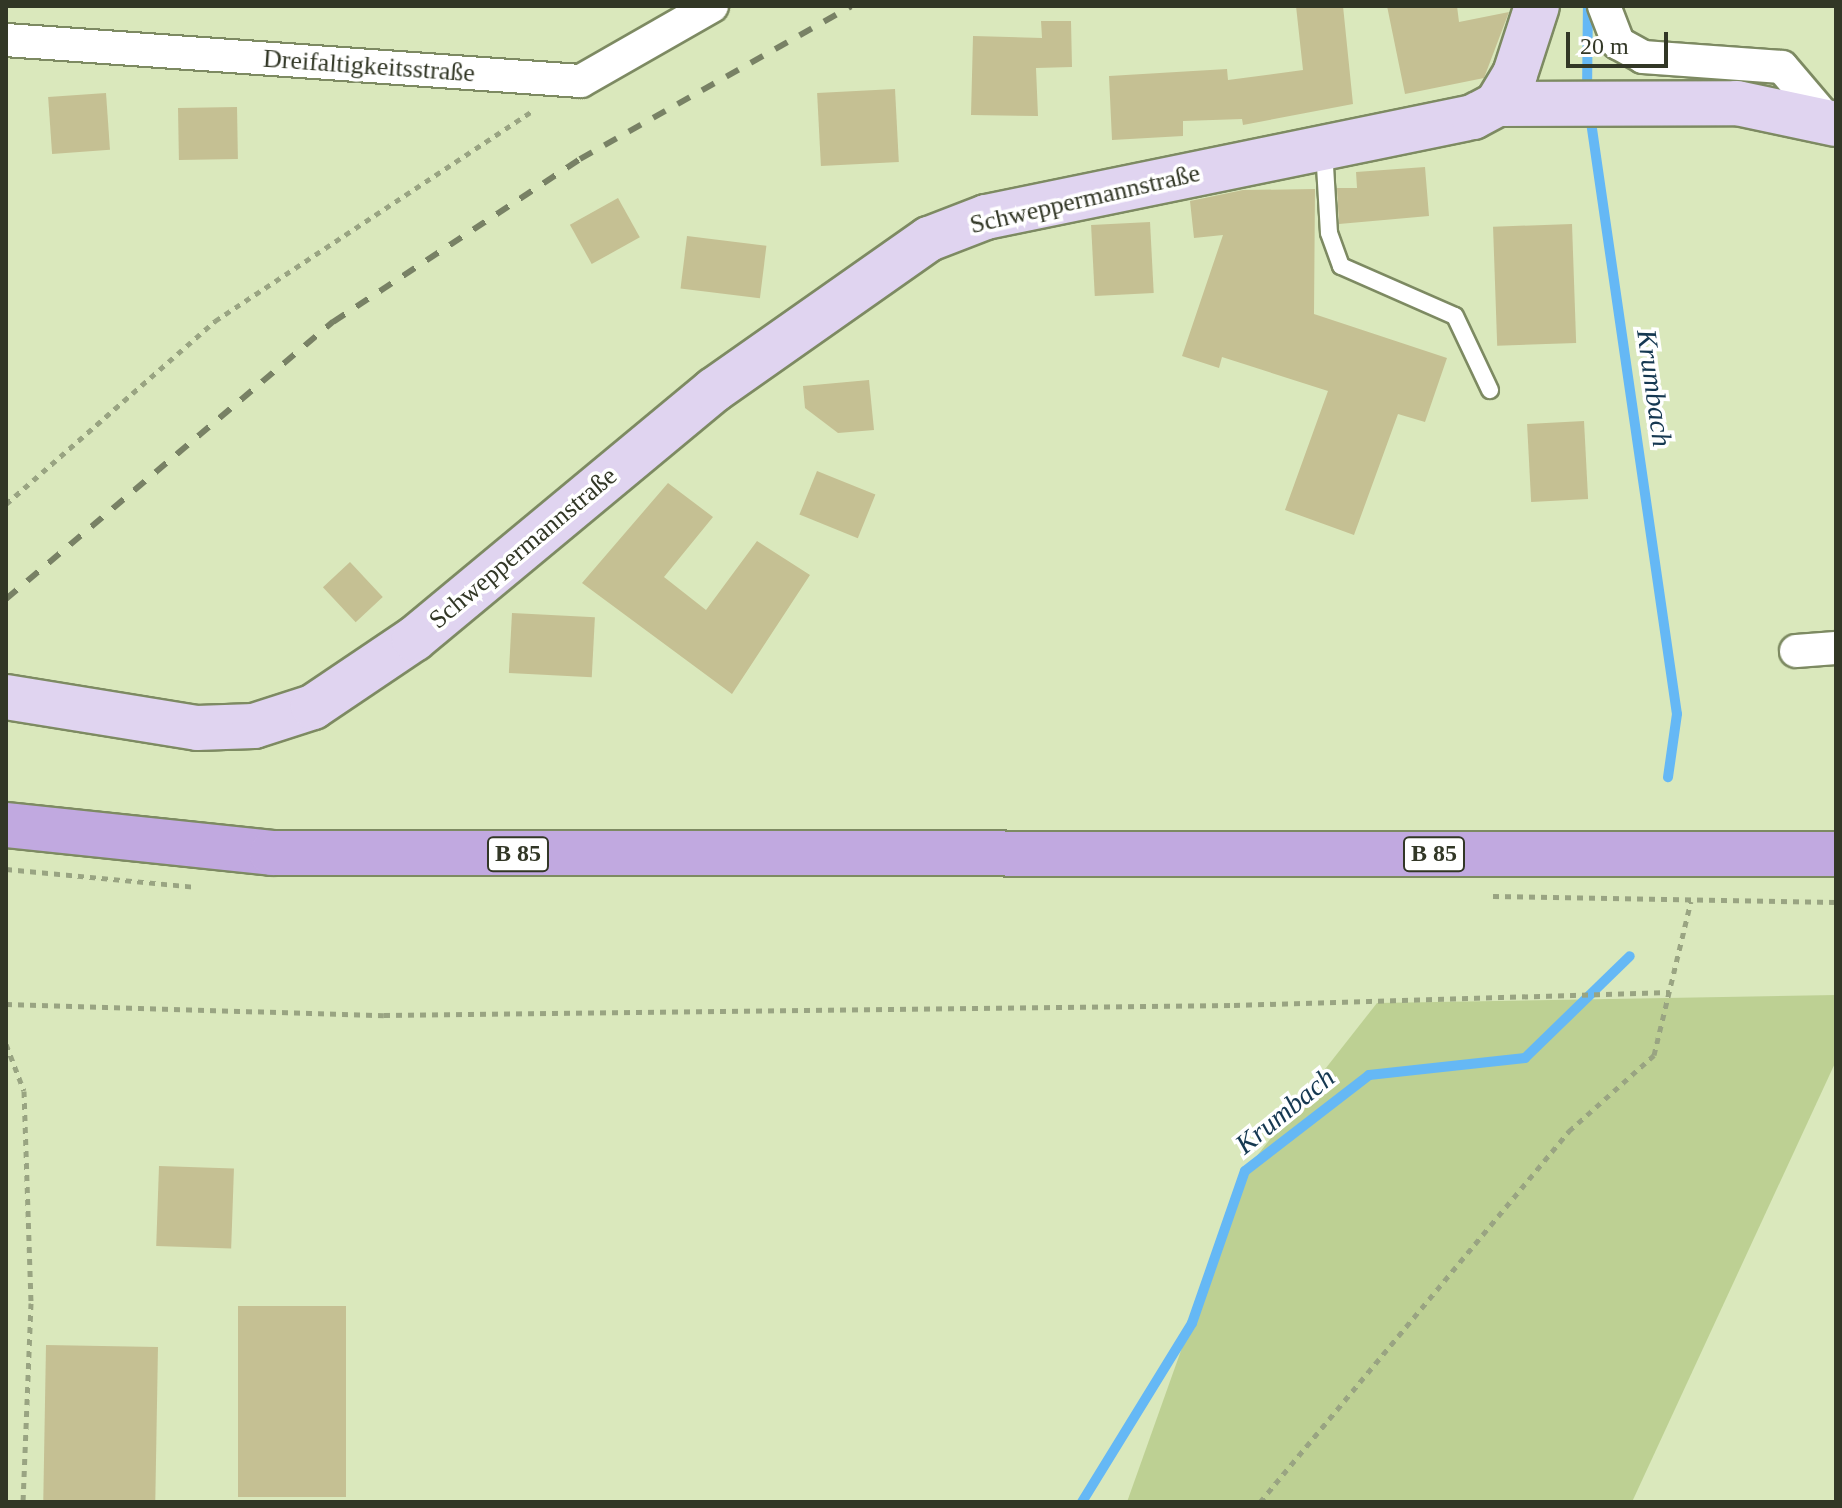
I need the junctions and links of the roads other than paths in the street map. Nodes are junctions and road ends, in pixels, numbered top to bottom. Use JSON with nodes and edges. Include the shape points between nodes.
{"nodes":[{"id":1,"x":712,"y":6,"type":"edge"},
{"id":2,"x":1537,"y":6,"type":"edge"},
{"id":3,"x":1604,"y":6,"type":"edge"},
{"id":4,"x":6,"y":40,"type":"edge"},
{"id":5,"x":1497,"y":104,"type":"junction"},
{"id":6,"x":1832,"y":122,"type":"edge"},
{"id":7,"x":1324,"y":148,"type":"junction"},
{"id":8,"x":1490,"y":390,"type":"dead end"},
{"id":9,"x":1836,"y":648,"type":"edge"},
{"id":10,"x":1796,"y":651,"type":"dead end"},
{"id":11,"x":6,"y":697,"type":"edge"},
{"id":12,"x":6,"y":825,"type":"edge"},
{"id":13,"x":1836,"y":854,"type":"edge"}],
"edges":[{"from":1,"to":4,"type":"street","name":"Dreifaltigkeitsstraße","via":[[581,81]]},
{"from":2,"to":5,"type":"street","via":[[1515,74]]},
{"from":3,"to":6,"type":"street","via":[[1618,43],[1643,57],[1782,67]]},
{"from":5,"to":6,"type":"street","name":"Schweppermannstraße","via":[[1549,108],[1737,103]]},
{"from":5,"to":7,"type":"street","name":"Schweppermannstraße","via":[[1473,117]]},
{"from":7,"to":8,"type":"lane","via":[[1329,233],[1341,266],[1455,316]]},
{"from":7,"to":11,"type":"street","name":"Schweppermannstraße","via":[[986,217],[929,239],[714,390],[414,639],[313,707],[254,726],[197,728]]},
{"from":9,"to":10,"type":"street"},
{"from":12,"to":13,"type":"main road","number":"B 85","via":[[272,853]]}]}
